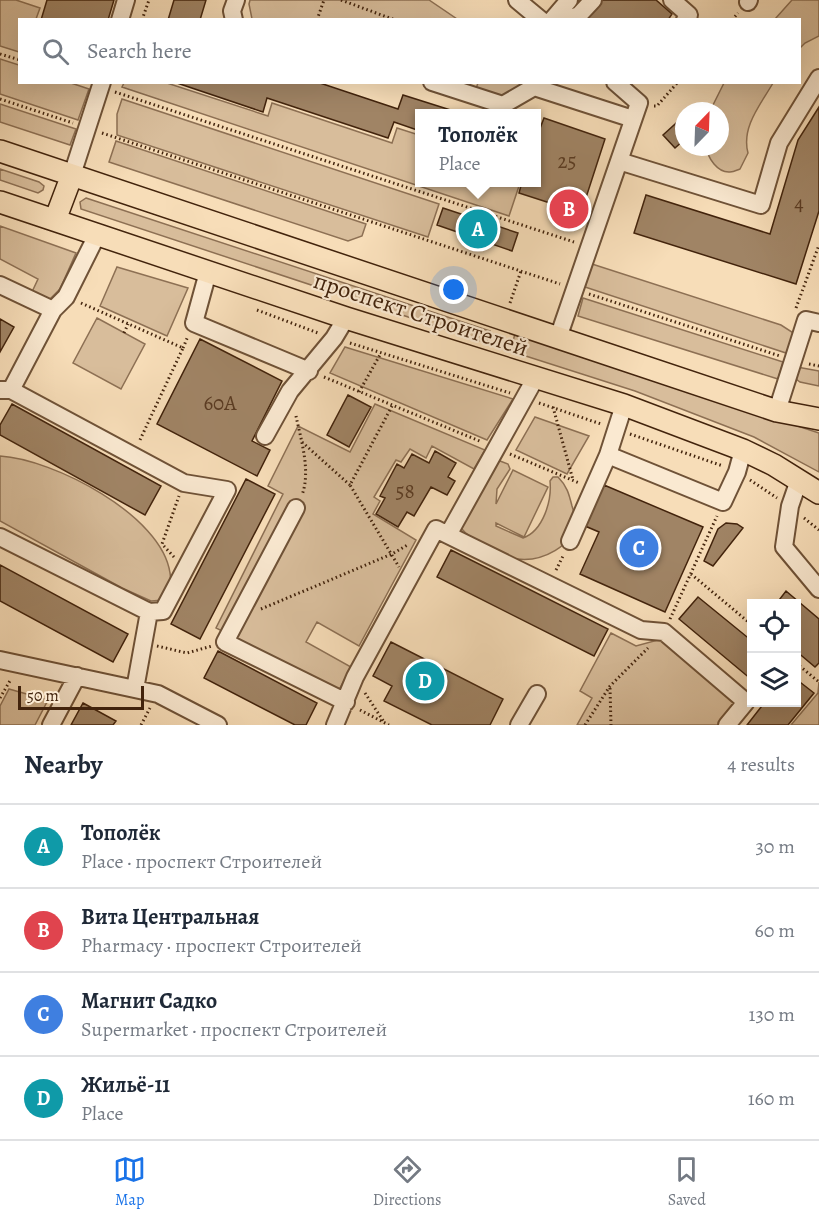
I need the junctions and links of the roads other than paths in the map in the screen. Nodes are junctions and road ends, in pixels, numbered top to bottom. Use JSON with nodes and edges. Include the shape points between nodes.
{"nodes":[{"id":1,"x":126,"y":0,"type":"edge"},
{"id":2,"x":236,"y":0,"type":"edge"},
{"id":3,"x":517,"y":0,"type":"edge"},
{"id":4,"x":569,"y":0,"type":"edge"},
{"id":5,"x":593,"y":0,"type":"edge"},
{"id":6,"x":672,"y":0,"type":"edge"},
{"id":7,"x":121,"y":18,"type":"edge"},
{"id":8,"x":234,"y":18,"type":"edge"},
{"id":9,"x":539,"y":18,"type":"edge"},
{"id":10,"x":554,"y":18,"type":"edge"},
{"id":11,"x":571,"y":18,"type":"edge"},
{"id":12,"x":687,"y":18,"type":"edge"},
{"id":13,"x":819,"y":78,"type":"edge"},
{"id":14,"x":438,"y":84,"type":"edge"},
{"id":15,"x":102,"y":85,"type":"edge"},
{"id":16,"x":622,"y":85,"type":"edge"},
{"id":17,"x":636,"y":111,"type":"junction"},
{"id":18,"x":0,"y":151,"type":"edge"},
{"id":19,"x":619,"y":161,"type":"junction"},
{"id":20,"x":72,"y":175,"type":"junction"},
{"id":21,"x":0,"y":202,"type":"edge"},
{"id":22,"x":55,"y":220,"type":"junction"},
{"id":23,"x":97,"y":235,"type":"junction"},
{"id":24,"x":208,"y":272,"type":"junction"},
{"id":25,"x":0,"y":285,"type":"edge"},
{"id":26,"x":53,"y":310,"type":"junction"},
{"id":27,"x":809,"y":317,"type":"edge"},
{"id":28,"x":346,"y":318,"type":"junction"},
{"id":29,"x":558,"y":338,"type":"junction"},
{"id":30,"x":309,"y":371,"type":"junction"},
{"id":31,"x":536,"y":377,"type":"junction"},
{"id":32,"x":5,"y":390,"type":"edge"},
{"id":33,"x":624,"y":405,"type":"junction"},
{"id":34,"x":777,"y":411,"type":"junction"},
{"id":35,"x":819,"y":419,"type":"edge"},
{"id":36,"x":265,"y":436,"type":"dead end"},
{"id":37,"x":743,"y":450,"type":"junction"},
{"id":38,"x":608,"y":455,"type":"junction"},
{"id":39,"x":799,"y":480,"type":"junction"},
{"id":40,"x":819,"y":493,"type":"edge"},
{"id":41,"x":296,"y":508,"type":"road end"},
{"id":42,"x":442,"y":532,"type":"junction"},
{"id":43,"x":0,"y":537,"type":"edge"},
{"id":44,"x":570,"y":541,"type":"road end"},
{"id":45,"x":819,"y":589,"type":"edge"},
{"id":46,"x":149,"y":612,"type":"junction"},
{"id":47,"x":0,"y":660,"type":"edge"},
{"id":48,"x":77,"y":676,"type":"junction"},
{"id":49,"x":135,"y":689,"type":"junction"},
{"id":50,"x":537,"y":694,"type":"dead end"},
{"id":51,"x":345,"y":702,"type":"junction"},
{"id":52,"x":51,"y":725,"type":"edge"},
{"id":53,"x":218,"y":725,"type":"edge"},
{"id":54,"x":335,"y":725,"type":"edge"},
{"id":55,"x":519,"y":725,"type":"edge"},
{"id":56,"x":727,"y":725,"type":"edge"}],
"edges":[{"from":1,"to":7,"type":"street"},
{"from":2,"to":8,"type":"street"},
{"from":3,"to":9,"type":"street"},
{"from":4,"to":10,"type":"street"},
{"from":5,"to":11,"type":"street"},
{"from":6,"to":12,"type":"street","via":[[689,15]]},
{"from":13,"to":19,"type":"street","via":[[779,143],[761,205]]},
{"from":14,"to":17,"type":"street","via":[[503,105],[534,87]]},
{"from":15,"to":20,"type":"street"},
{"from":16,"to":17,"type":"street"},
{"from":17,"to":19,"type":"street"},
{"from":18,"to":20,"type":"main road","name":"проспект Строителей"},
{"from":19,"to":29,"type":"street"},
{"from":20,"to":22,"type":"main road"},
{"from":20,"to":29,"type":"main road","name":"проспект Строителей"},
{"from":21,"to":22,"type":"main road","name":"проспект Строителей"},
{"from":22,"to":23,"type":"main road","name":"проспект Строителей"},
{"from":23,"to":24,"type":"main road","name":"проспект Строителей"},
{"from":23,"to":26,"type":"street","via":[[66,297]]},
{"from":24,"to":28,"type":"main road","name":"проспект Строителей"},
{"from":24,"to":30,"type":"street","via":[[194,323]]},
{"from":25,"to":26,"type":"street"},
{"from":26,"to":32,"type":"street"},
{"from":27,"to":34,"type":"street"},
{"from":28,"to":30,"type":"street"},
{"from":28,"to":31,"type":"main road","name":"проспект Строителей"},
{"from":29,"to":34,"type":"main road","name":"проспект Строителей"},
{"from":30,"to":36,"type":"street","via":[[290,391]]},
{"from":31,"to":33,"type":"main road","name":"проспект Строителей"},
{"from":31,"to":42,"type":"street"},
{"from":32,"to":46,"type":"street","via":[[184,483],[227,490],[163,611]]},
{"from":33,"to":37,"type":"main road","name":"проспект Строителей"},
{"from":33,"to":38,"type":"street"},
{"from":34,"to":35,"type":"main road","name":"проспект Строителей"},
{"from":37,"to":38,"type":"street","via":[[723,502]]},
{"from":37,"to":39,"type":"main road","name":"проспект Строителей"},
{"from":38,"to":44,"type":"street"},
{"from":39,"to":40,"type":"main road","name":"проспект Строителей"},
{"from":39,"to":45,"type":"street","via":[[789,506],[784,547]]},
{"from":41,"to":51,"type":"street","via":[[225,642]]},
{"from":42,"to":51,"type":"street","via":[[406,581]]},
{"from":42,"to":56,"type":"street","via":[[641,630],[664,632],[746,702]]},
{"from":43,"to":46,"type":"street"},
{"from":46,"to":49,"type":"street"},
{"from":47,"to":48,"type":"street"},
{"from":48,"to":49,"type":"street"},
{"from":48,"to":52,"type":"street"},
{"from":49,"to":53,"type":"street","via":[[158,693]]},
{"from":50,"to":55,"type":"street"},
{"from":51,"to":54,"type":"street"}]}
